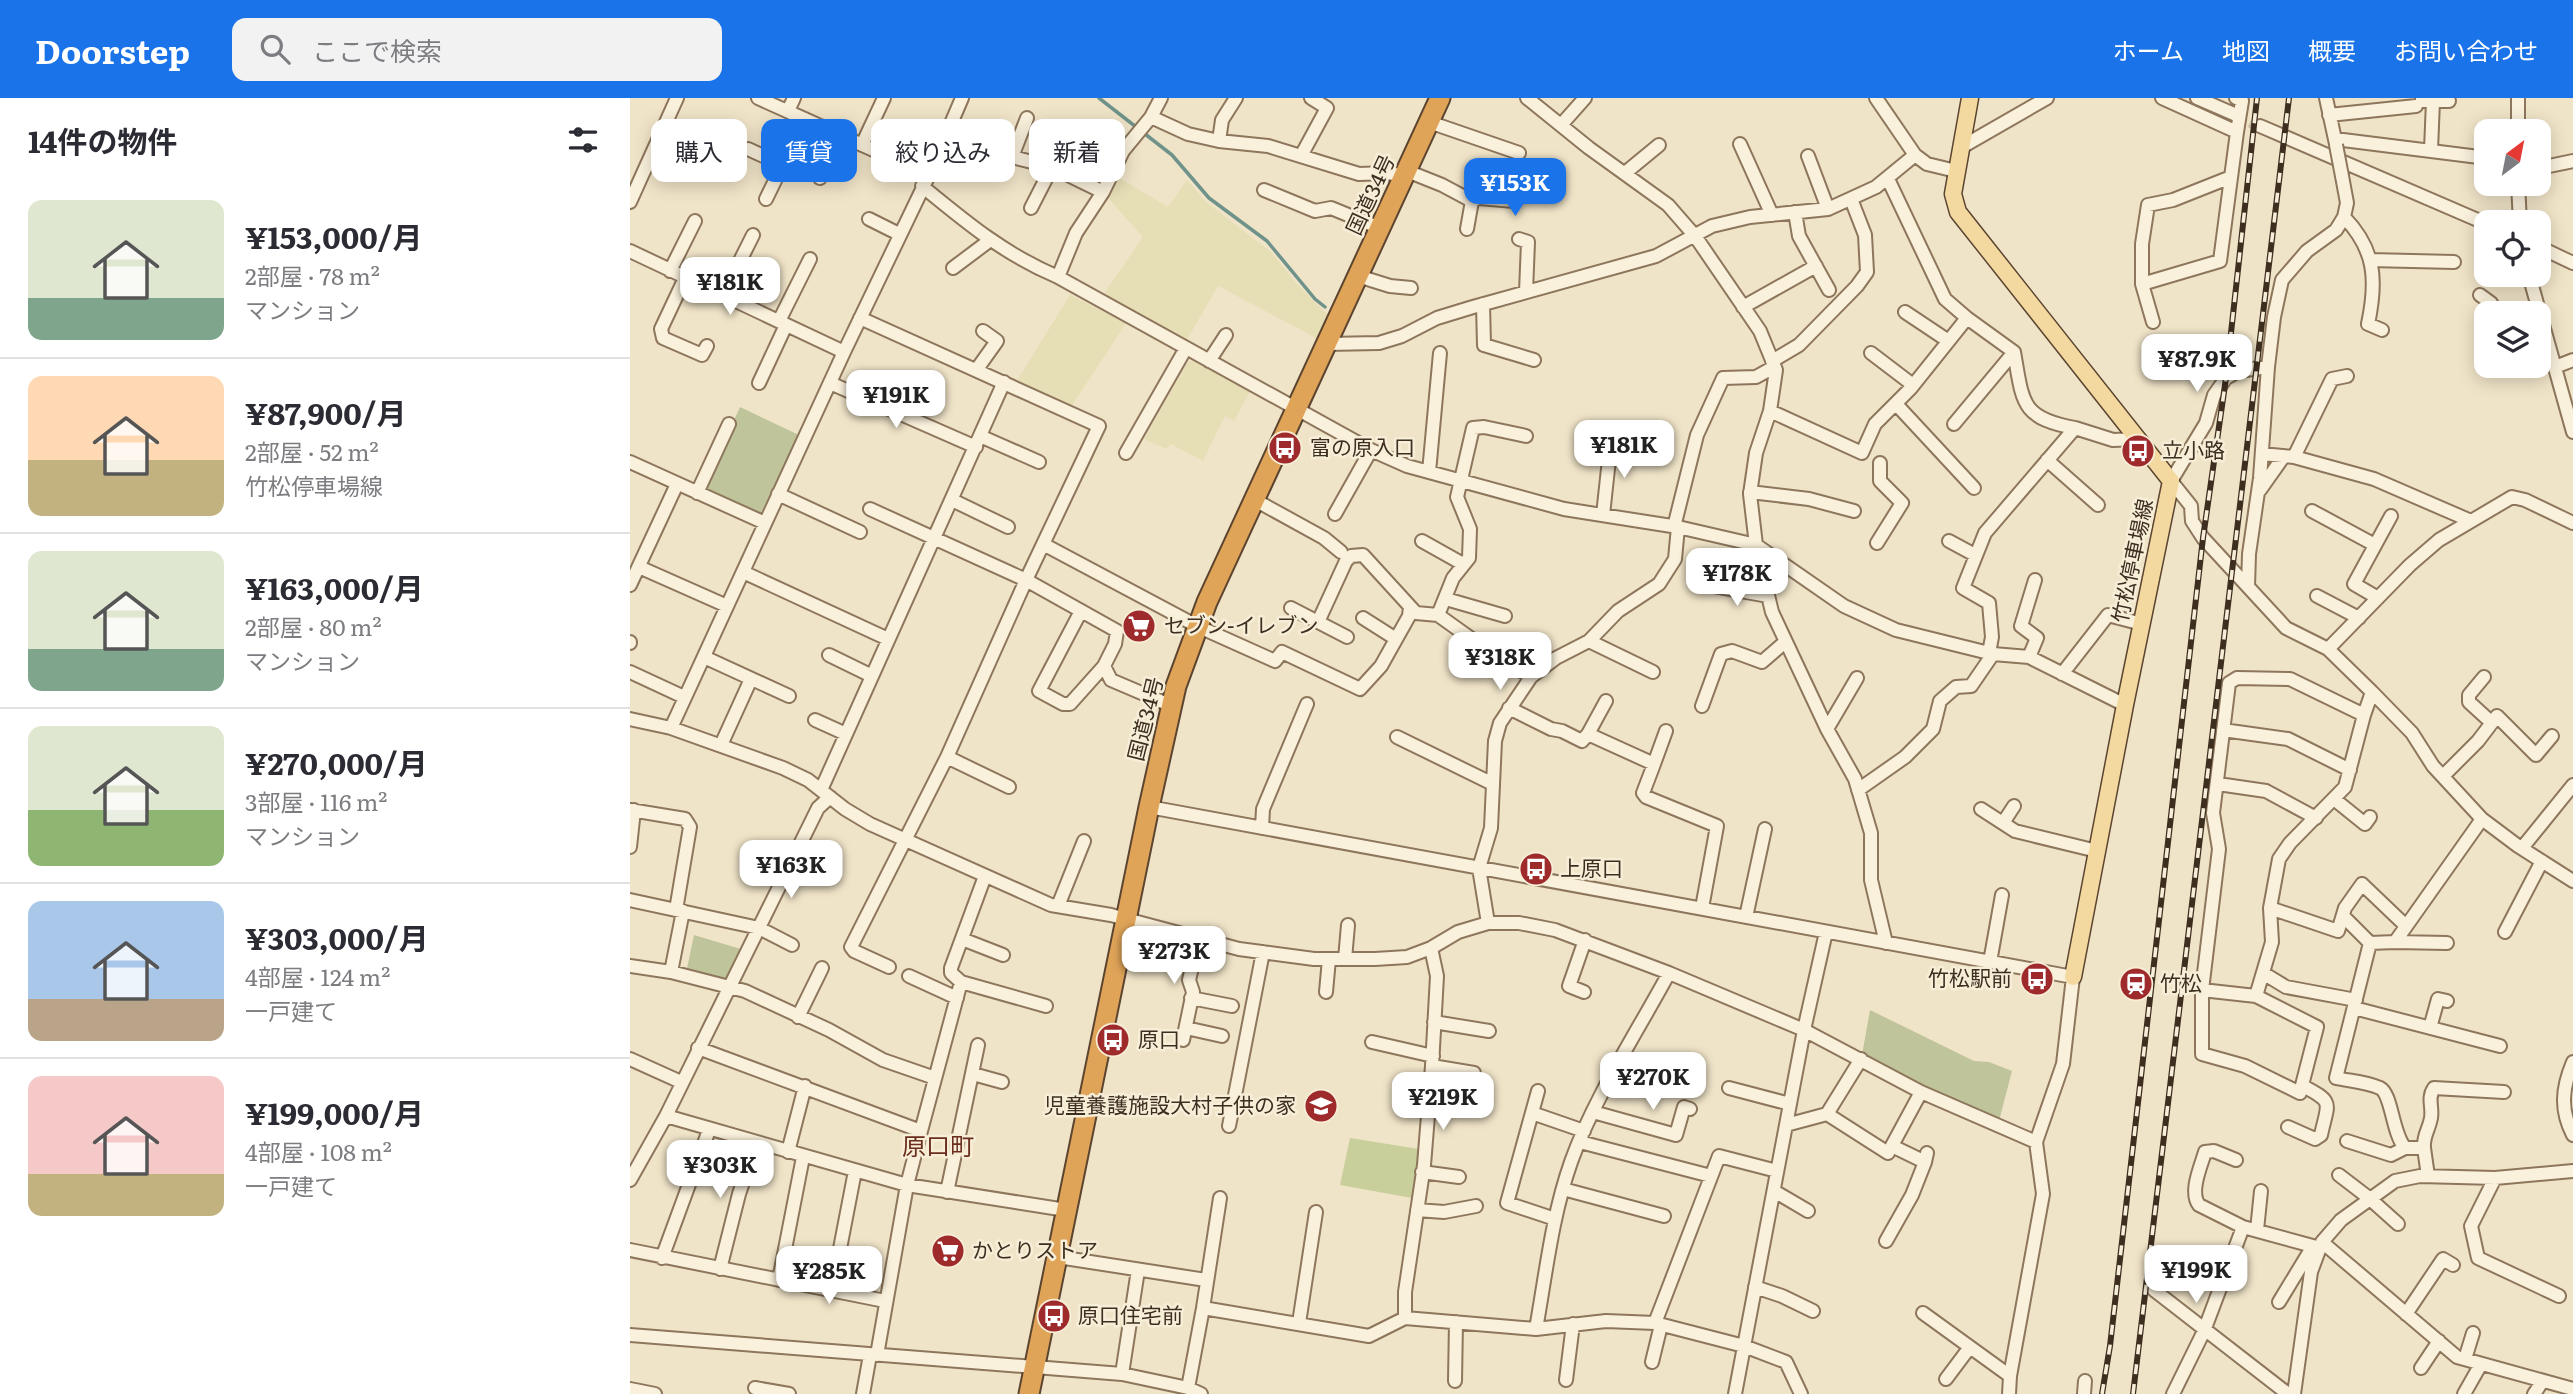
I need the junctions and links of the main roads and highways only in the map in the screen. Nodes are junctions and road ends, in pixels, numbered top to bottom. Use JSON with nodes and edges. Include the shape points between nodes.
{"nodes":[{"id":1,"x":1440,"y":98,"type":"edge"},
{"id":2,"x":1970,"y":98,"type":"edge"},
{"id":3,"x":2073,"y":977,"type":"road end"},
{"id":4,"x":1029,"y":1394,"type":"edge"}],
"edges":[{"from":1,"to":4,"type":"highway","name":"国道34号","via":[[1197,626],[1176,686]]},
{"from":2,"to":3,"type":"main road","name":"竹松停車場線","via":[[1953,194],[1958,212],[2171,481]]}]}
